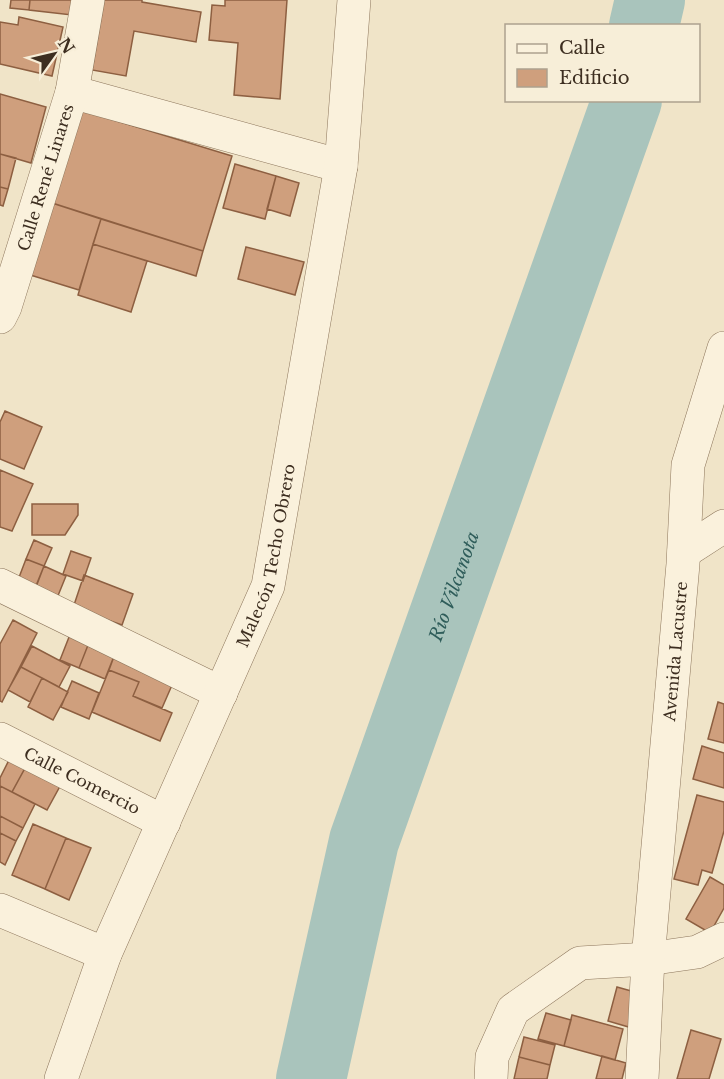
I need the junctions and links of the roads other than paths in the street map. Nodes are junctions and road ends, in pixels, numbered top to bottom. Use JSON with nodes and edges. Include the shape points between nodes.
{"nodes":[{"id":1,"x":88,"y":0,"type":"edge"},
{"id":2,"x":354,"y":0,"type":"edge"},
{"id":3,"x":72,"y":92,"type":"junction"},
{"id":4,"x":341,"y":166,"type":"junction"},
{"id":5,"x":0,"y":317,"type":"edge"},
{"id":6,"x":724,"y":348,"type":"edge"},
{"id":7,"x":724,"y":526,"type":"edge"},
{"id":8,"x":684,"y":552,"type":"junction"},
{"id":9,"x":0,"y":585,"type":"edge"},
{"id":10,"x":221,"y":693,"type":"junction"},
{"id":11,"x":0,"y":739,"type":"edge"},
{"id":12,"x":164,"y":822,"type":"junction"},
{"id":13,"x":0,"y":910,"type":"edge"},
{"id":14,"x":724,"y":939,"type":"edge"},
{"id":15,"x":105,"y":954,"type":"junction"},
{"id":16,"x":648,"y":959,"type":"junction"},
{"id":17,"x":61,"y":1079,"type":"edge"},
{"id":18,"x":491,"y":1079,"type":"edge"},
{"id":19,"x":642,"y":1079,"type":"edge"}],
"edges":[{"from":1,"to":3,"type":"street","name":"Calle René Linares"},
{"from":2,"to":4,"type":"street","name":"Malecón Techo Obrero"},
{"from":3,"to":4,"type":"street"},
{"from":3,"to":5,"type":"street","name":"Calle René Linares"},
{"from":4,"to":10,"type":"street","name":"Malecón Techo Obrero","via":[[268,586]]},
{"from":6,"to":8,"type":"street","name":"Avenida Lacustre","via":[[688,465]]},
{"from":7,"to":8,"type":"street"},
{"from":8,"to":16,"type":"street","name":"Avenida Lacustre"},
{"from":9,"to":10,"type":"street"},
{"from":10,"to":12,"type":"street","name":"Malecón Techo Obrero"},
{"from":11,"to":12,"type":"street","name":"Calle Comercio"},
{"from":12,"to":15,"type":"street","name":"Malecón Techo Obrero"},
{"from":13,"to":15,"type":"street"},
{"from":14,"to":16,"type":"street","via":[[697,952]]},
{"from":15,"to":17,"type":"street","name":"Malecón Techo Obrero"},
{"from":16,"to":18,"type":"street","via":[[580,963],[513,1010],[492,1057]]},
{"from":16,"to":19,"type":"street","name":"Avenida Lacustre"}]}
